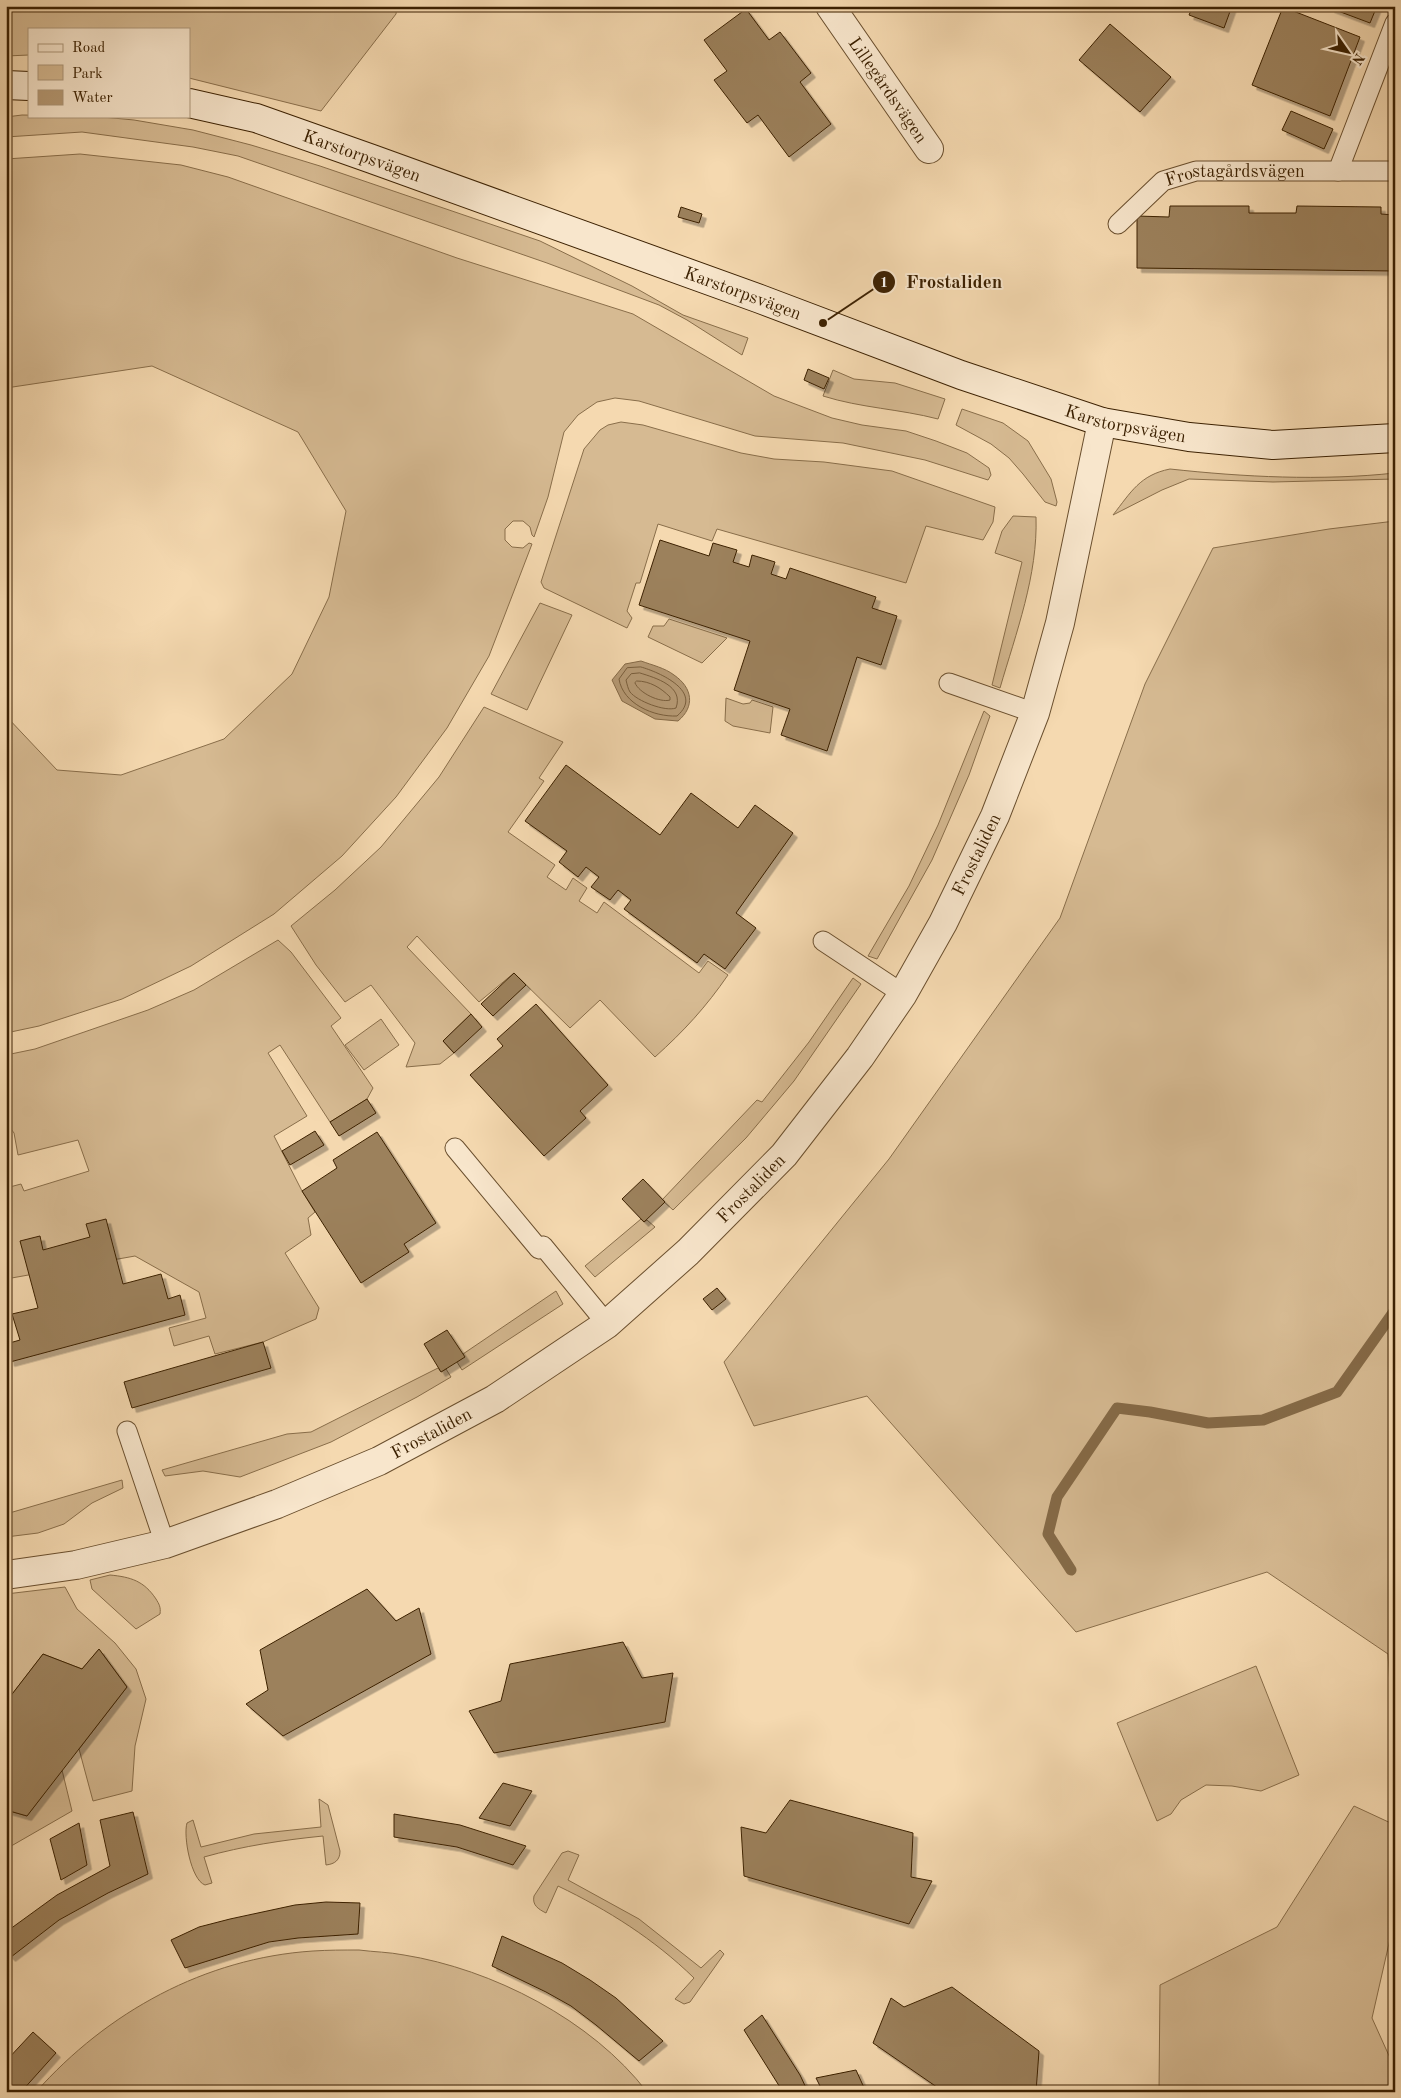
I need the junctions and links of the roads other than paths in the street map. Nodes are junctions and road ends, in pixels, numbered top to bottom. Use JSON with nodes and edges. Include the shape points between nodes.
{"nodes":[{"id":1,"x":830,"y":6,"type":"edge"},
{"id":2,"x":1395,"y":23,"type":"edge"},
{"id":3,"x":6,"y":85,"type":"edge"},
{"id":4,"x":28,"y":86,"type":"edge"},
{"id":5,"x":190,"y":103,"type":"edge"},
{"id":6,"x":929,"y":149,"type":"dead end"},
{"id":7,"x":1338,"y":171,"type":"junction"},
{"id":8,"x":1395,"y":171,"type":"edge"},
{"id":9,"x":1118,"y":224,"type":"dead end"},
{"id":10,"x":1102,"y":422,"type":"junction"},
{"id":11,"x":1395,"y":438,"type":"edge"},
{"id":12,"x":949,"y":683,"type":"dead end"},
{"id":13,"x":1034,"y":713,"type":"junction"},
{"id":14,"x":823,"y":941,"type":"dead end"},
{"id":15,"x":903,"y":994,"type":"junction"},
{"id":16,"x":455,"y":1148,"type":"dead end"},
{"id":17,"x":607,"y":1324,"type":"junction"},
{"id":18,"x":127,"y":1431,"type":"dead end"},
{"id":19,"x":165,"y":1544,"type":"junction"},
{"id":20,"x":6,"y":1575,"type":"edge"}],
"edges":[{"from":1,"to":6,"type":"street","name":"Lillegårdsvägen"},
{"from":2,"to":7,"type":"lane"},
{"from":3,"to":4,"type":"street"},
{"from":5,"to":10,"type":"street","name":"Karstorpsvägen","via":[[256,118],[760,299],[961,375]]},
{"from":7,"to":8,"type":"lane","name":"Frostagårdsvägen"},
{"from":7,"to":9,"type":"lane","name":"Frostagårdsvägen","via":[[1196,171],[1163,181]]},
{"from":10,"to":11,"type":"street","name":"Karstorpsvägen","via":[[1189,437],[1274,446]]},
{"from":10,"to":13,"type":"street","name":"Frostaliden","via":[[1060,623]]},
{"from":12,"to":13,"type":"lane"},
{"from":13,"to":15,"type":"street","name":"Frostaliden","via":[[995,816]]},
{"from":14,"to":15,"type":"lane"},
{"from":15,"to":17,"type":"street","name":"Frostaliden","via":[[860,1057],[784,1155],[688,1252]]},
{"from":16,"to":17,"type":"lane"},
{"from":17,"to":19,"type":"street","name":"Frostaliden","via":[[495,1399],[379,1461],[277,1504]]},
{"from":18,"to":19,"type":"lane"},
{"from":19,"to":20,"type":"street","name":"Frostaliden","via":[[76,1565]]}]}
